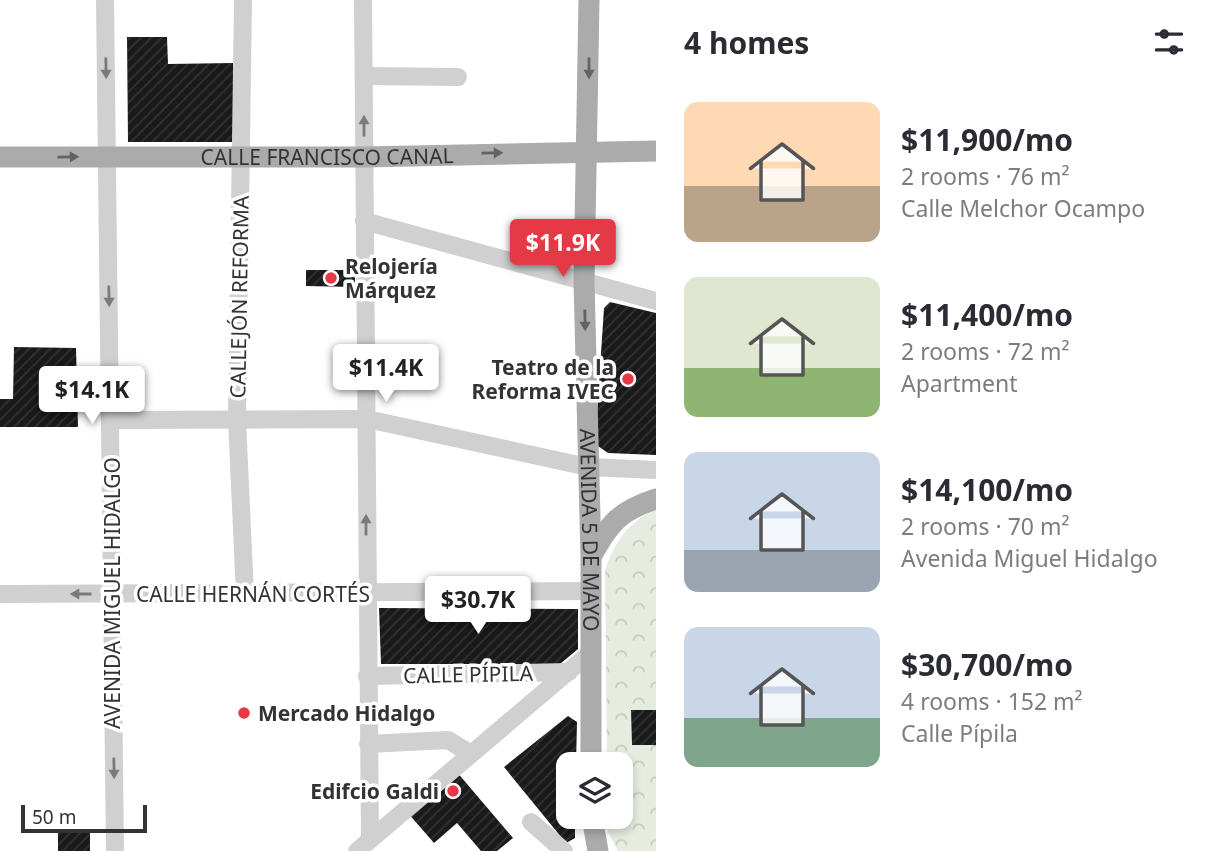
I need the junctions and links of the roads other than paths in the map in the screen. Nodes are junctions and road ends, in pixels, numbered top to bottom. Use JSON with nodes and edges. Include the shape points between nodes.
{"nodes":[{"id":1,"x":105,"y":0,"type":"edge"},
{"id":2,"x":243,"y":0,"type":"edge"},
{"id":3,"x":363,"y":0,"type":"edge"},
{"id":4,"x":589,"y":0,"type":"edge"},
{"id":5,"x":364,"y":76,"type":"junction"},
{"id":6,"x":458,"y":77,"type":"dead end"},
{"id":7,"x":589,"y":151,"type":"junction"},
{"id":8,"x":656,"y":151,"type":"edge"},
{"id":9,"x":107,"y":156,"type":"junction"},
{"id":10,"x":241,"y":156,"type":"junction"},
{"id":11,"x":363,"y":157,"type":"junction"},
{"id":12,"x":0,"y":158,"type":"edge"},
{"id":13,"x":364,"y":221,"type":"junction"},
{"id":14,"x":584,"y":282,"type":"junction"},
{"id":15,"x":656,"y":301,"type":"edge"},
{"id":16,"x":367,"y":419,"type":"junction"},
{"id":17,"x":111,"y":420,"type":"junction"},
{"id":18,"x":237,"y":420,"type":"junction"},
{"id":19,"x":588,"y":467,"type":"junction"},
{"id":20,"x":656,"y":470,"type":"edge"},
{"id":21,"x":656,"y":499,"type":"edge"},
{"id":22,"x":591,"y":556,"type":"junction"},
{"id":23,"x":591,"y":591,"type":"junction"},
{"id":24,"x":366,"y":593,"type":"junction"},
{"id":25,"x":0,"y":594,"type":"edge"},
{"id":26,"x":112,"y":594,"type":"junction"},
{"id":27,"x":245,"y":595,"type":"junction"},
{"id":28,"x":589,"y":654,"type":"junction"},
{"id":29,"x":569,"y":672,"type":"junction"},
{"id":30,"x":367,"y":676,"type":"junction"},
{"id":31,"x":368,"y":744,"type":"junction"},
{"id":32,"x":591,"y":752,"type":"edge"},
{"id":33,"x":471,"y":754,"type":"junction"},
{"id":34,"x":531,"y":822,"type":"dead end"},
{"id":35,"x":594,"y":829,"type":"edge"},
{"id":36,"x":363,"y":845,"type":"edge"},
{"id":37,"x":115,"y":851,"type":"edge"},
{"id":38,"x":564,"y":851,"type":"edge"},
{"id":39,"x":598,"y":851,"type":"edge"}],
"edges":[{"from":1,"to":9,"type":"street","name":"AVENIDA MIGUEL HIDALGO","one_way":true},
{"from":2,"to":10,"type":"street","name":"CALLEJÓN REFORMA"},
{"from":3,"to":5,"type":"street"},
{"from":4,"to":7,"type":"main road","name":"AVENIDA 5 DE MAYO","one_way":true},
{"from":5,"to":6,"type":"street"},
{"from":11,"to":5,"type":"street","one_way":true},
{"from":7,"to":8,"type":"main road","name":"CALLE FRANCISCO CANAL"},
{"from":11,"to":7,"type":"main road","name":"CALLE FRANCISCO CANAL","one_way":true},
{"from":7,"to":14,"type":"main road","name":"AVENIDA 5 DE MAYO"},
{"from":9,"to":10,"type":"main road","name":"CALLE FRANCISCO CANAL"},
{"from":12,"to":9,"type":"main road","name":"CALLE FRANCISCO CANAL","one_way":true},
{"from":9,"to":17,"type":"street","name":"AVENIDA MIGUEL HIDALGO","one_way":true},
{"from":10,"to":11,"type":"main road","name":"CALLE FRANCISCO CANAL"},
{"from":10,"to":18,"type":"street","name":"CALLEJÓN REFORMA"},
{"from":11,"to":13,"type":"street"},
{"from":13,"to":14,"type":"street"},
{"from":13,"to":16,"type":"street"},
{"from":14,"to":15,"type":"street"},
{"from":14,"to":19,"type":"main road","name":"AVENIDA 5 DE MAYO","one_way":true},
{"from":16,"to":18,"type":"street"},
{"from":16,"to":19,"type":"street"},
{"from":24,"to":16,"type":"street","one_way":true},
{"from":17,"to":18,"type":"street"},
{"from":17,"to":26,"type":"street","name":"AVENIDA MIGUEL HIDALGO"},
{"from":18,"to":27,"type":"street","name":"CALLEJÓN REFORMA"},
{"from":19,"to":20,"type":"street"},
{"from":19,"to":22,"type":"main road","name":"AVENIDA 5 DE MAYO"},
{"from":21,"to":22,"type":"main road","via":[[624,511],[607,528]]},
{"from":22,"to":23,"type":"main road","name":"AVENIDA 5 DE MAYO"},
{"from":23,"to":24,"type":"street","name":"CALLE HERNÁN CORTÉS"},
{"from":23,"to":28,"type":"main road","name":"AVENIDA 5 DE MAYO"},
{"from":24,"to":27,"type":"street","name":"CALLE HERNÁN CORTÉS"},
{"from":24,"to":30,"type":"street"},
{"from":26,"to":25,"type":"street","name":"CALLE HERNÁN CORTÉS","one_way":true},
{"from":26,"to":27,"type":"street","name":"CALLE HERNÁN CORTÉS"},
{"from":26,"to":37,"type":"street","name":"AVENIDA MIGUEL HIDALGO","one_way":true},
{"from":28,"to":29,"type":"street"},
{"from":28,"to":32,"type":"main road","name":"AVENIDA 5 DE MAYO"},
{"from":29,"to":30,"type":"street","name":"CALLE PÍPILA"},
{"from":29,"to":33,"type":"street"},
{"from":30,"to":31,"type":"street"},
{"from":31,"to":33,"type":"street","via":[[448,740]]},
{"from":31,"to":36,"type":"street"},
{"from":33,"to":36,"type":"street"},
{"from":34,"to":38,"type":"street"},
{"from":35,"to":39,"type":"main road"}]}
